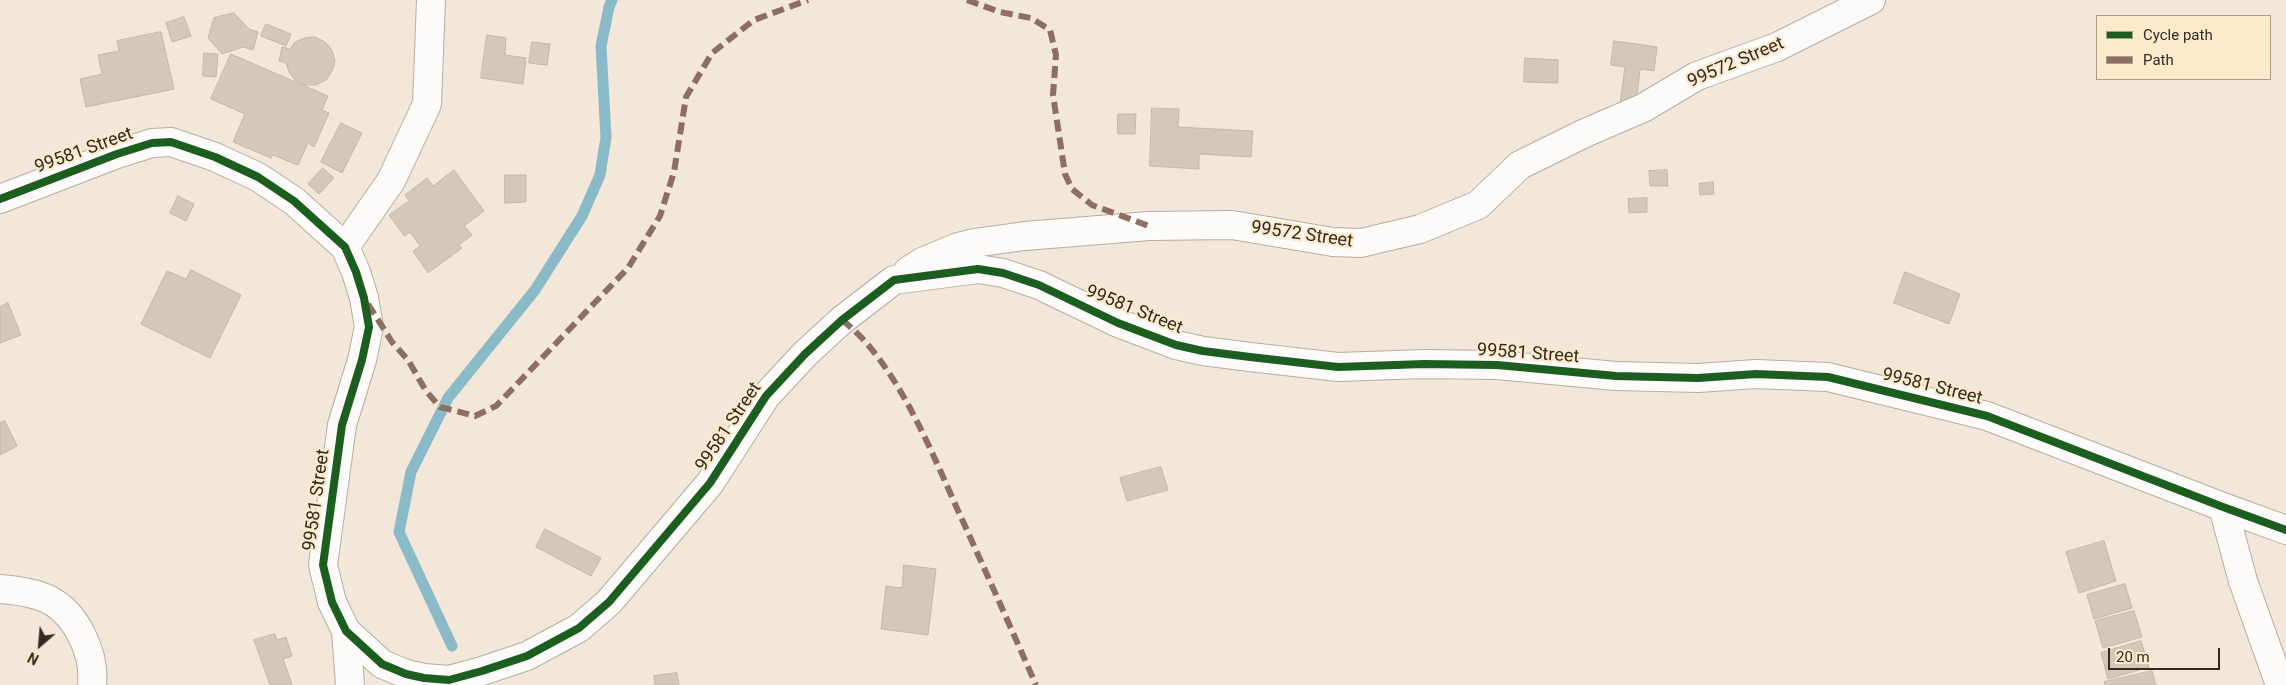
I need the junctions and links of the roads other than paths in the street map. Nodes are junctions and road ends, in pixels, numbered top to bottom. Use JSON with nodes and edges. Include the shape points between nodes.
{"nodes":[{"id":1,"x":431,"y":0,"type":"edge"},
{"id":2,"x":1871,"y":0,"type":"edge"},
{"id":3,"x":0,"y":199,"type":"edge"},
{"id":4,"x":345,"y":247,"type":"junction"},
{"id":5,"x":894,"y":280,"type":"junction"},
{"id":6,"x":2223,"y":508,"type":"junction"},
{"id":7,"x":2286,"y":530,"type":"edge"},
{"id":8,"x":0,"y":589,"type":"edge"},
{"id":9,"x":346,"y":631,"type":"junction"},
{"id":10,"x":92,"y":685,"type":"edge"},
{"id":11,"x":350,"y":685,"type":"edge"},
{"id":12,"x":2280,"y":685,"type":"edge"}],
"edges":[{"from":1,"to":4,"type":"street","via":[[427,104],[391,181]]},
{"from":2,"to":5,"type":"street","name":"99572 Street","via":[[1777,47],[1697,76],[1643,108],[1520,165],[1478,204],[1420,229],[1361,243],[1283,235],[1232,224],[1149,226],[1025,236],[958,247],[922,262]]},
{"from":3,"to":4,"type":"street","name":"99581 Street","via":[[152,142],[171,142],[215,157],[258,177],[294,202]]},
{"from":4,"to":9,"type":"street","name":"99581 Street","via":[[364,298],[369,327],[342,425],[323,565],[332,602]]},
{"from":5,"to":6,"type":"street","name":"99581 Street","via":[[978,269],[1003,273],[1176,345],[1316,366],[1498,364],[1616,376],[1698,378],[1756,374],[1828,377],[1987,416]]},
{"from":5,"to":9,"type":"street","name":"99581 Street","via":[[842,320],[766,396],[710,483],[608,602],[579,628],[527,656],[449,680],[406,674],[382,664]]},
{"from":6,"to":7,"type":"street","name":"99581 Street"},
{"from":6,"to":12,"type":"street","via":[[2243,581]]},
{"from":8,"to":10,"type":"street","via":[[33,593],[68,612],[91,653]]},
{"from":9,"to":11,"type":"street"}]}
